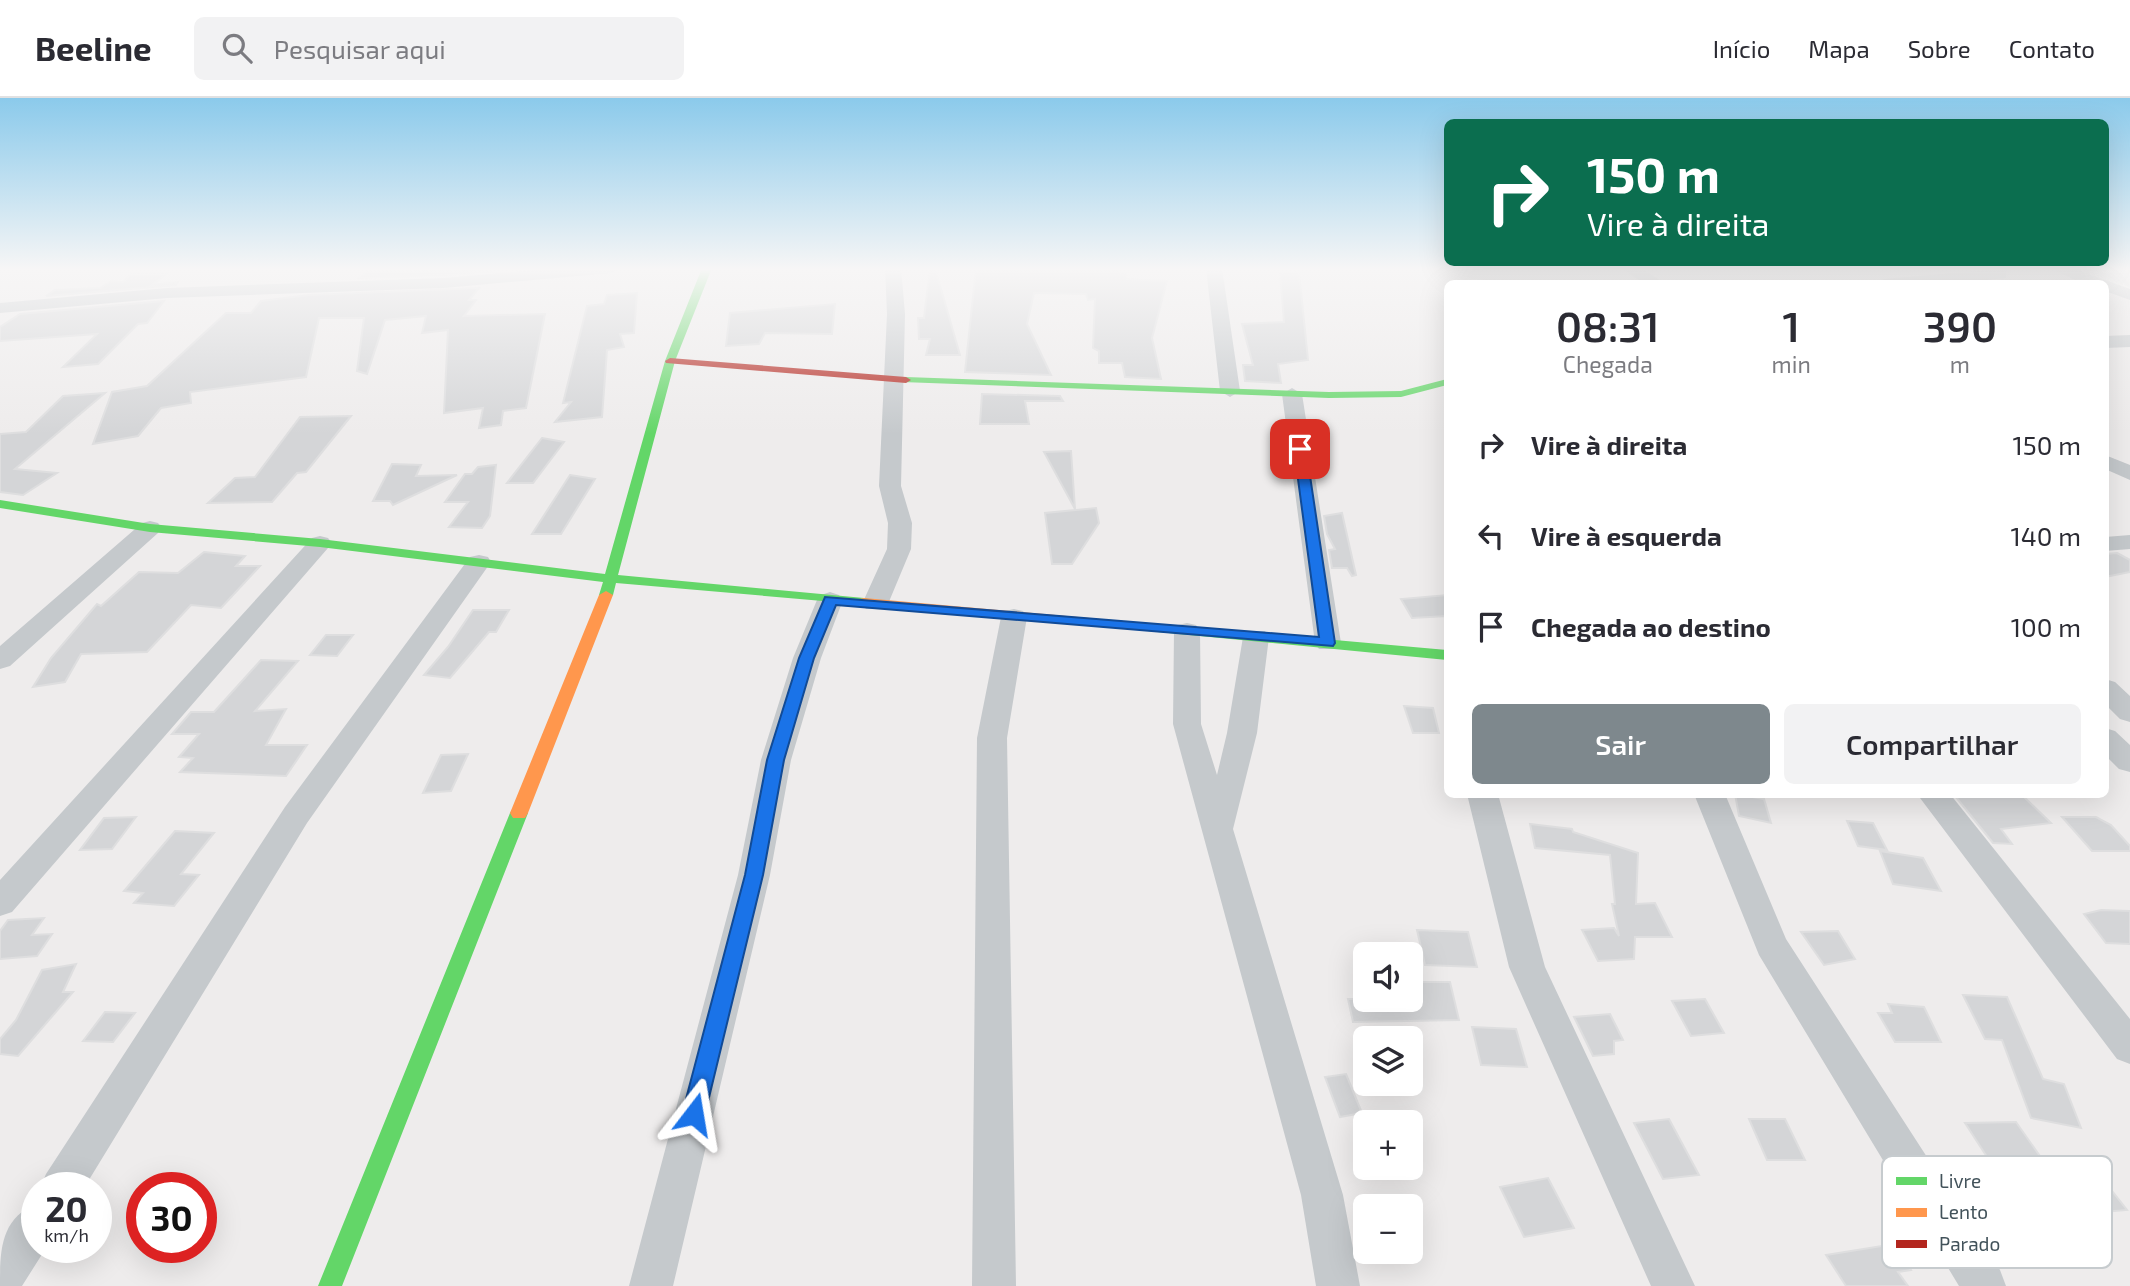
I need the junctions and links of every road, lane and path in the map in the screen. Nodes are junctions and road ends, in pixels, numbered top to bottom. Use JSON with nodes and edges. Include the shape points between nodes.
{"nodes":[{"id":1,"x":685,"y":323,"type":"edge"},
{"id":2,"x":896,"y":323,"type":"edge"},
{"id":3,"x":1221,"y":323,"type":"edge"},
{"id":4,"x":2130,"y":341,"type":"edge"},
{"id":5,"x":2109,"y":342,"type":"edge"},
{"id":6,"x":670,"y":361,"type":"junction"},
{"id":7,"x":894,"y":380,"type":"junction"},
{"id":8,"x":1444,"y":383,"type":"edge"},
{"id":9,"x":1230,"y":391,"type":"junction"},
{"id":10,"x":1292,"y":394,"type":"junction"},
{"id":11,"x":2109,"y":463,"type":"edge"},
{"id":12,"x":2130,"y":473,"type":"edge"},
{"id":13,"x":0,"y":504,"type":"edge"},
{"id":14,"x":150,"y":528,"type":"junction"},
{"id":15,"x":2130,"y":542,"type":"edge"},
{"id":16,"x":320,"y":543,"type":"junction"},
{"id":17,"x":2109,"y":544,"type":"edge"},
{"id":18,"x":479,"y":562,"type":"junction"},
{"id":19,"x":613,"y":578,"type":"junction"},
{"id":20,"x":830,"y":600,"type":"junction"},
{"id":21,"x":875,"y":604,"type":"junction"},
{"id":22,"x":1014,"y":617,"type":"junction"},
{"id":23,"x":1187,"y":631,"type":"junction"},
{"id":24,"x":1256,"y":637,"type":"junction"},
{"id":25,"x":1328,"y":643,"type":"junction"},
{"id":26,"x":1444,"y":657,"type":"edge"},
{"id":27,"x":0,"y":660,"type":"edge"},
{"id":28,"x":2109,"y":692,"type":"edge"},
{"id":29,"x":2109,"y":713,"type":"edge"},
{"id":30,"x":2130,"y":713,"type":"edge"},
{"id":31,"x":2109,"y":742,"type":"edge"},
{"id":32,"x":2130,"y":762,"type":"edge"},
{"id":33,"x":1483,"y":798,"type":"edge"},
{"id":34,"x":1711,"y":798,"type":"edge"},
{"id":35,"x":1935,"y":798,"type":"edge"},
{"id":36,"x":1218,"y":828,"type":"junction"},
{"id":37,"x":0,"y":903,"type":"edge"},
{"id":38,"x":2130,"y":1047,"type":"edge"},
{"id":39,"x":1903,"y":1156,"type":"edge"},
{"id":40,"x":71,"y":1172,"type":"edge"},
{"id":41,"x":21,"y":1248,"type":"edge"},
{"id":42,"x":1973,"y":1268,"type":"edge"},
{"id":43,"x":0,"y":1280,"type":"edge"},
{"id":44,"x":330,"y":1286,"type":"edge"},
{"id":45,"x":651,"y":1286,"type":"edge"},
{"id":46,"x":994,"y":1286,"type":"edge"},
{"id":47,"x":1338,"y":1286,"type":"edge"},
{"id":48,"x":1673,"y":1286,"type":"edge"},
{"id":49,"x":1984,"y":1286,"type":"edge"}],
"edges":[{"from":1,"to":6,"type":"street"},
{"from":2,"to":7,"type":"street"},
{"from":3,"to":9,"type":"street"},
{"from":4,"to":5,"type":"street"},
{"from":6,"to":7,"type":"street"},
{"from":6,"to":19,"type":"street"},
{"from":7,"to":9,"type":"street"},
{"from":7,"to":21,"type":"street","via":[[890,486],[900,523],[899,549]]},
{"from":8,"to":10,"type":"street","via":[[1401,394]]},
{"from":9,"to":10,"type":"street"},
{"from":10,"to":25,"type":"street"},
{"from":11,"to":12,"type":"street"},
{"from":13,"to":14,"type":"street"},
{"from":14,"to":16,"type":"street"},
{"from":14,"to":27,"type":"street"},
{"from":15,"to":17,"type":"street"},
{"from":16,"to":18,"type":"street"},
{"from":16,"to":37,"type":"street"},
{"from":18,"to":19,"type":"street"},
{"from":18,"to":40,"type":"street","via":[[296,815]]},
{"from":19,"to":20,"type":"street"},
{"from":19,"to":44,"type":"street"},
{"from":20,"to":21,"type":"street"},
{"from":20,"to":45,"type":"street","via":[[776,760],[754,875]]},
{"from":21,"to":22,"type":"street"},
{"from":22,"to":23,"type":"street"},
{"from":22,"to":46,"type":"street","via":[[992,738]]},
{"from":23,"to":24,"type":"street"},
{"from":23,"to":36,"type":"street","via":[[1187,724]]},
{"from":24,"to":25,"type":"street"},
{"from":24,"to":36,"type":"street","via":[[1242,733]]},
{"from":25,"to":26,"type":"street"},
{"from":28,"to":30,"type":"street"},
{"from":29,"to":30,"type":"street"},
{"from":31,"to":32,"type":"street"},
{"from":33,"to":48,"type":"street","via":[[1527,967]]},
{"from":34,"to":39,"type":"street","via":[[1771,945]]},
{"from":35,"to":38,"type":"street"},
{"from":36,"to":47,"type":"street","via":[[1322,1195]]},
{"from":41,"to":43,"type":"street"},
{"from":42,"to":49,"type":"street"}]}
